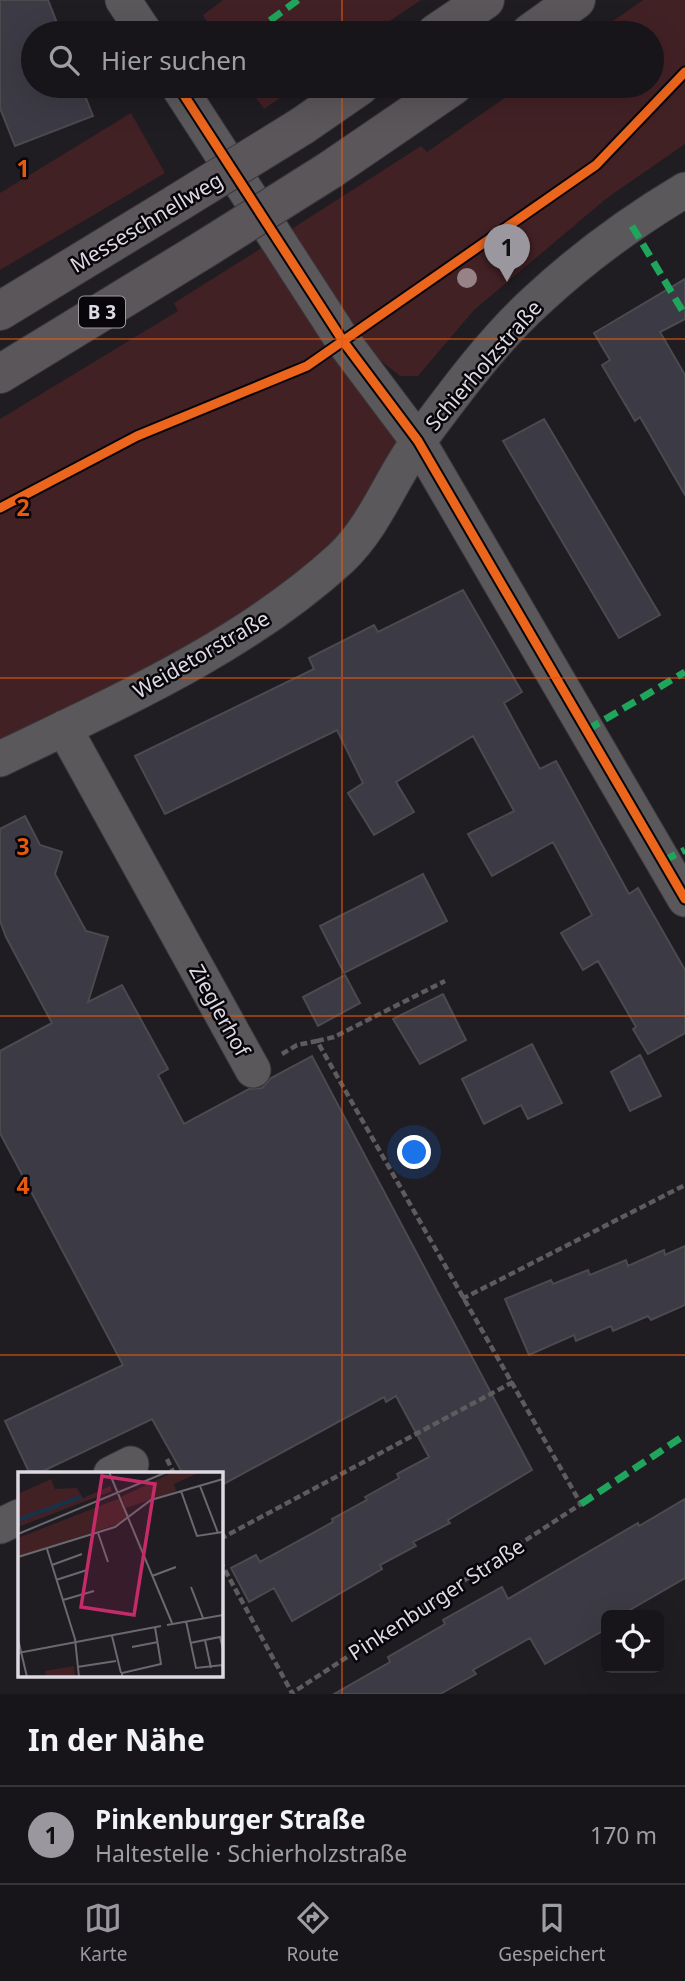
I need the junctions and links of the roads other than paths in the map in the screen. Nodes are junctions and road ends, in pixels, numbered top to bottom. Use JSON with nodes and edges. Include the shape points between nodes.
{"nodes":[{"id":1,"x":123,"y":0,"type":"edge"},
{"id":2,"x":485,"y":0,"type":"edge"},
{"id":3,"x":576,"y":0,"type":"edge"},
{"id":4,"x":137,"y":21,"type":"edge"},
{"id":5,"x":454,"y":21,"type":"edge"},
{"id":6,"x":547,"y":21,"type":"edge"},
{"id":7,"x":186,"y":98,"type":"edge"},
{"id":8,"x":343,"y":98,"type":"edge"},
{"id":9,"x":435,"y":98,"type":"edge"},
{"id":10,"x":685,"y":190,"type":"edge"},
{"id":11,"x":0,"y":312,"type":"edge"},
{"id":12,"x":0,"y":374,"type":"edge"},
{"id":13,"x":418,"y":441,"type":"junction"},
{"id":14,"x":64,"y":728,"type":"junction"},
{"id":15,"x":0,"y":759,"type":"edge"},
{"id":16,"x":685,"y":899,"type":"edge"},
{"id":17,"x":253,"y":1070,"type":"road end"},
{"id":18,"x":18,"y":1517,"type":"edge"},
{"id":19,"x":0,"y":1526,"type":"edge"}],
"edges":[{"from":1,"to":4,"type":"street"},
{"from":2,"to":5,"type":"highway"},
{"from":3,"to":6,"type":"highway"},
{"from":7,"to":13,"type":"street","via":[[343,341]]},
{"from":8,"to":11,"type":"highway","name":"Messeschnellweg","number":"B 3","bridge":true},
{"from":9,"to":12,"type":"highway","number":"B 3","bridge":true,"via":[[330,170]]},
{"from":10,"to":13,"type":"street","name":"Schierholzstraße","via":[[586,259],[535,302]]},
{"from":13,"to":14,"type":"street","name":"Weidetorstraße","via":[[389,492],[343,556],[265,619]]},
{"from":13,"to":16,"type":"street"},
{"from":14,"to":15,"type":"street","name":"Weidetorstraße"},
{"from":14,"to":17,"type":"street","name":"Zieglerhof"},
{"from":18,"to":19,"type":"street"}]}
